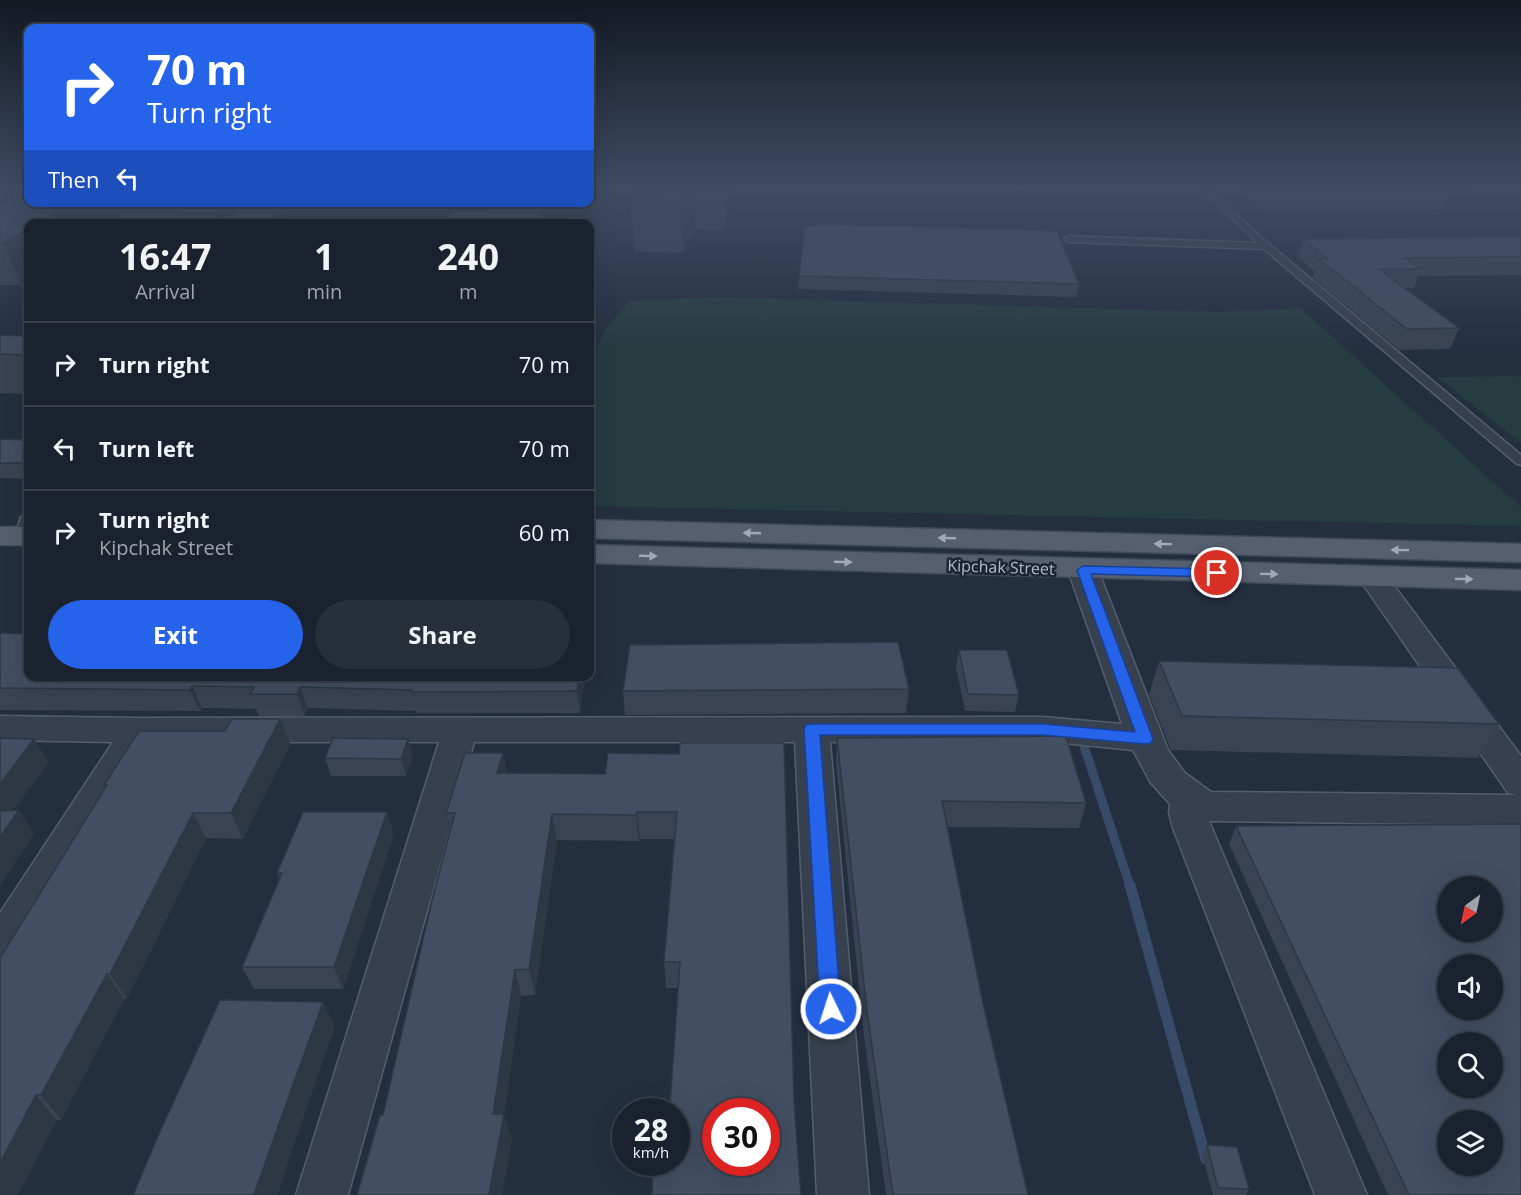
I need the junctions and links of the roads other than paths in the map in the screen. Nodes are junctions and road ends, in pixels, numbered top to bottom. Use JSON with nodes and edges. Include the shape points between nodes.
{"nodes":[{"id":1,"x":1231,"y":245,"type":"edge"},
{"id":2,"x":1266,"y":246,"type":"joint"},
{"id":3,"x":1521,"y":461,"type":"edge"},
{"id":4,"x":594,"y":529,"type":"edge"},
{"id":5,"x":996,"y":553,"type":"junction"},
{"id":6,"x":1521,"y":553,"type":"edge"},
{"id":7,"x":594,"y":554,"type":"edge"},
{"id":8,"x":1083,"y":570,"type":"junction"},
{"id":9,"x":1373,"y":576,"type":"junction"},
{"id":10,"x":1521,"y":580,"type":"edge"},
{"id":11,"x":0,"y":728,"type":"edge"},
{"id":12,"x":812,"y":729,"type":"junction"},
{"id":13,"x":139,"y":730,"type":"junction"},
{"id":14,"x":460,"y":730,"type":"junction"},
{"id":15,"x":1145,"y":739,"type":"junction"},
{"id":16,"x":1521,"y":783,"type":"edge"},
{"id":17,"x":1189,"y":800,"type":"junction"},
{"id":18,"x":1521,"y":810,"type":"edge"},
{"id":19,"x":0,"y":949,"type":"edge"},
{"id":20,"x":322,"y":1195,"type":"edge"},
{"id":21,"x":843,"y":1195,"type":"edge"},
{"id":22,"x":1341,"y":1195,"type":"edge"}],
"edges":[{"from":1,"to":2,"type":"lane"},
{"from":2,"to":3,"type":"lane"},
{"from":5,"to":4,"type":"main road","name":"Kipchak Street","one_way":true},
{"from":6,"to":5,"type":"main road","name":"Kipchak Street","one_way":true},
{"from":7,"to":5,"type":"main road","name":"Kipchak Street","one_way":true},
{"from":5,"to":8,"type":"main road","name":"Kipchak Street"},
{"from":8,"to":9,"type":"main road","name":"Kipchak Street","one_way":true},
{"from":8,"to":15,"type":"street"},
{"from":9,"to":10,"type":"main road","name":"Kipchak Street","one_way":true},
{"from":9,"to":16,"type":"street"},
{"from":11,"to":13,"type":"street"},
{"from":12,"to":14,"type":"street"},
{"from":12,"to":15,"type":"street","via":[[1081,732]]},
{"from":12,"to":21,"type":"street"},
{"from":13,"to":14,"type":"street"},
{"from":13,"to":19,"type":"street"},
{"from":14,"to":20,"type":"street"},
{"from":15,"to":17,"type":"street","via":[[1171,784]]},
{"from":17,"to":18,"type":"street","via":[[1216,808]]},
{"from":17,"to":22,"type":"street","via":[[1192,828]]}]}
